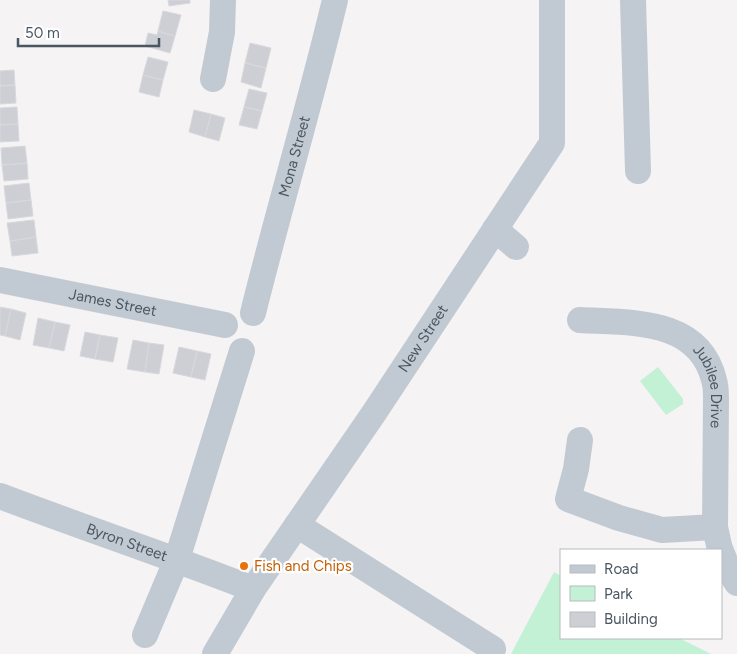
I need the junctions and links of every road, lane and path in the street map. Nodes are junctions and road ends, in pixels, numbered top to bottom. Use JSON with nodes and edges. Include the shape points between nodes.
{"nodes":[{"id":1,"x":223,"y":0,"type":"edge"},
{"id":2,"x":335,"y":0,"type":"edge"},
{"id":3,"x":552,"y":0,"type":"edge"},
{"id":4,"x":633,"y":0,"type":"edge"},
{"id":5,"x":213,"y":78,"type":"dead end"},
{"id":6,"x":638,"y":171,"type":"dead end"},
{"id":7,"x":495,"y":229,"type":"junction"},
{"id":8,"x":516,"y":247,"type":"dead end"},
{"id":9,"x":0,"y":280,"type":"edge"},
{"id":10,"x":253,"y":313,"type":"dead end"},
{"id":11,"x":580,"y":320,"type":"dead end"},
{"id":12,"x":225,"y":325,"type":"dead end"},
{"id":13,"x":242,"y":351,"type":"dead end"},
{"id":14,"x":580,"y":440,"type":"dead end"},
{"id":15,"x":1,"y":499,"type":"edge"},
{"id":16,"x":297,"y":525,"type":"junction"},
{"id":17,"x":719,"y":543,"type":"edge"},
{"id":18,"x":722,"y":551,"type":"edge"},
{"id":19,"x":177,"y":559,"type":"junction"},
{"id":20,"x":737,"y":583,"type":"edge"},
{"id":21,"x":253,"y":589,"type":"junction"},
{"id":22,"x":145,"y":635,"type":"dead end"},
{"id":23,"x":493,"y":649,"type":"dead end"},
{"id":24,"x":215,"y":654,"type":"edge"}],
"edges":[{"from":1,"to":5,"type":"street","via":[[222,32]]},
{"from":2,"to":10,"type":"street","name":"Mona Street"},
{"from":3,"to":7,"type":"street","name":"New Street","via":[[552,143]]},
{"from":4,"to":6,"type":"street"},
{"from":7,"to":8,"type":"street"},
{"from":7,"to":16,"type":"street","name":"New Street"},
{"from":9,"to":12,"type":"street","name":"James Street"},
{"from":11,"to":17,"type":"street","name":"Jubilee Drive","via":[[641,323],[670,330],[691,341],[706,360],[714,380],[716,400]]},
{"from":13,"to":19,"type":"street"},
{"from":14,"to":17,"type":"street","via":[[568,499],[619,518]]},
{"from":15,"to":19,"type":"street","name":"Byron Street"},
{"from":16,"to":21,"type":"street","name":"New Street"},
{"from":16,"to":23,"type":"street"},
{"from":18,"to":20,"type":"street","name":"Jubilee Drive"},
{"from":19,"to":21,"type":"street","name":"Byron Street"},
{"from":19,"to":22,"type":"street"},
{"from":21,"to":24,"type":"street","name":"New Street"}]}
